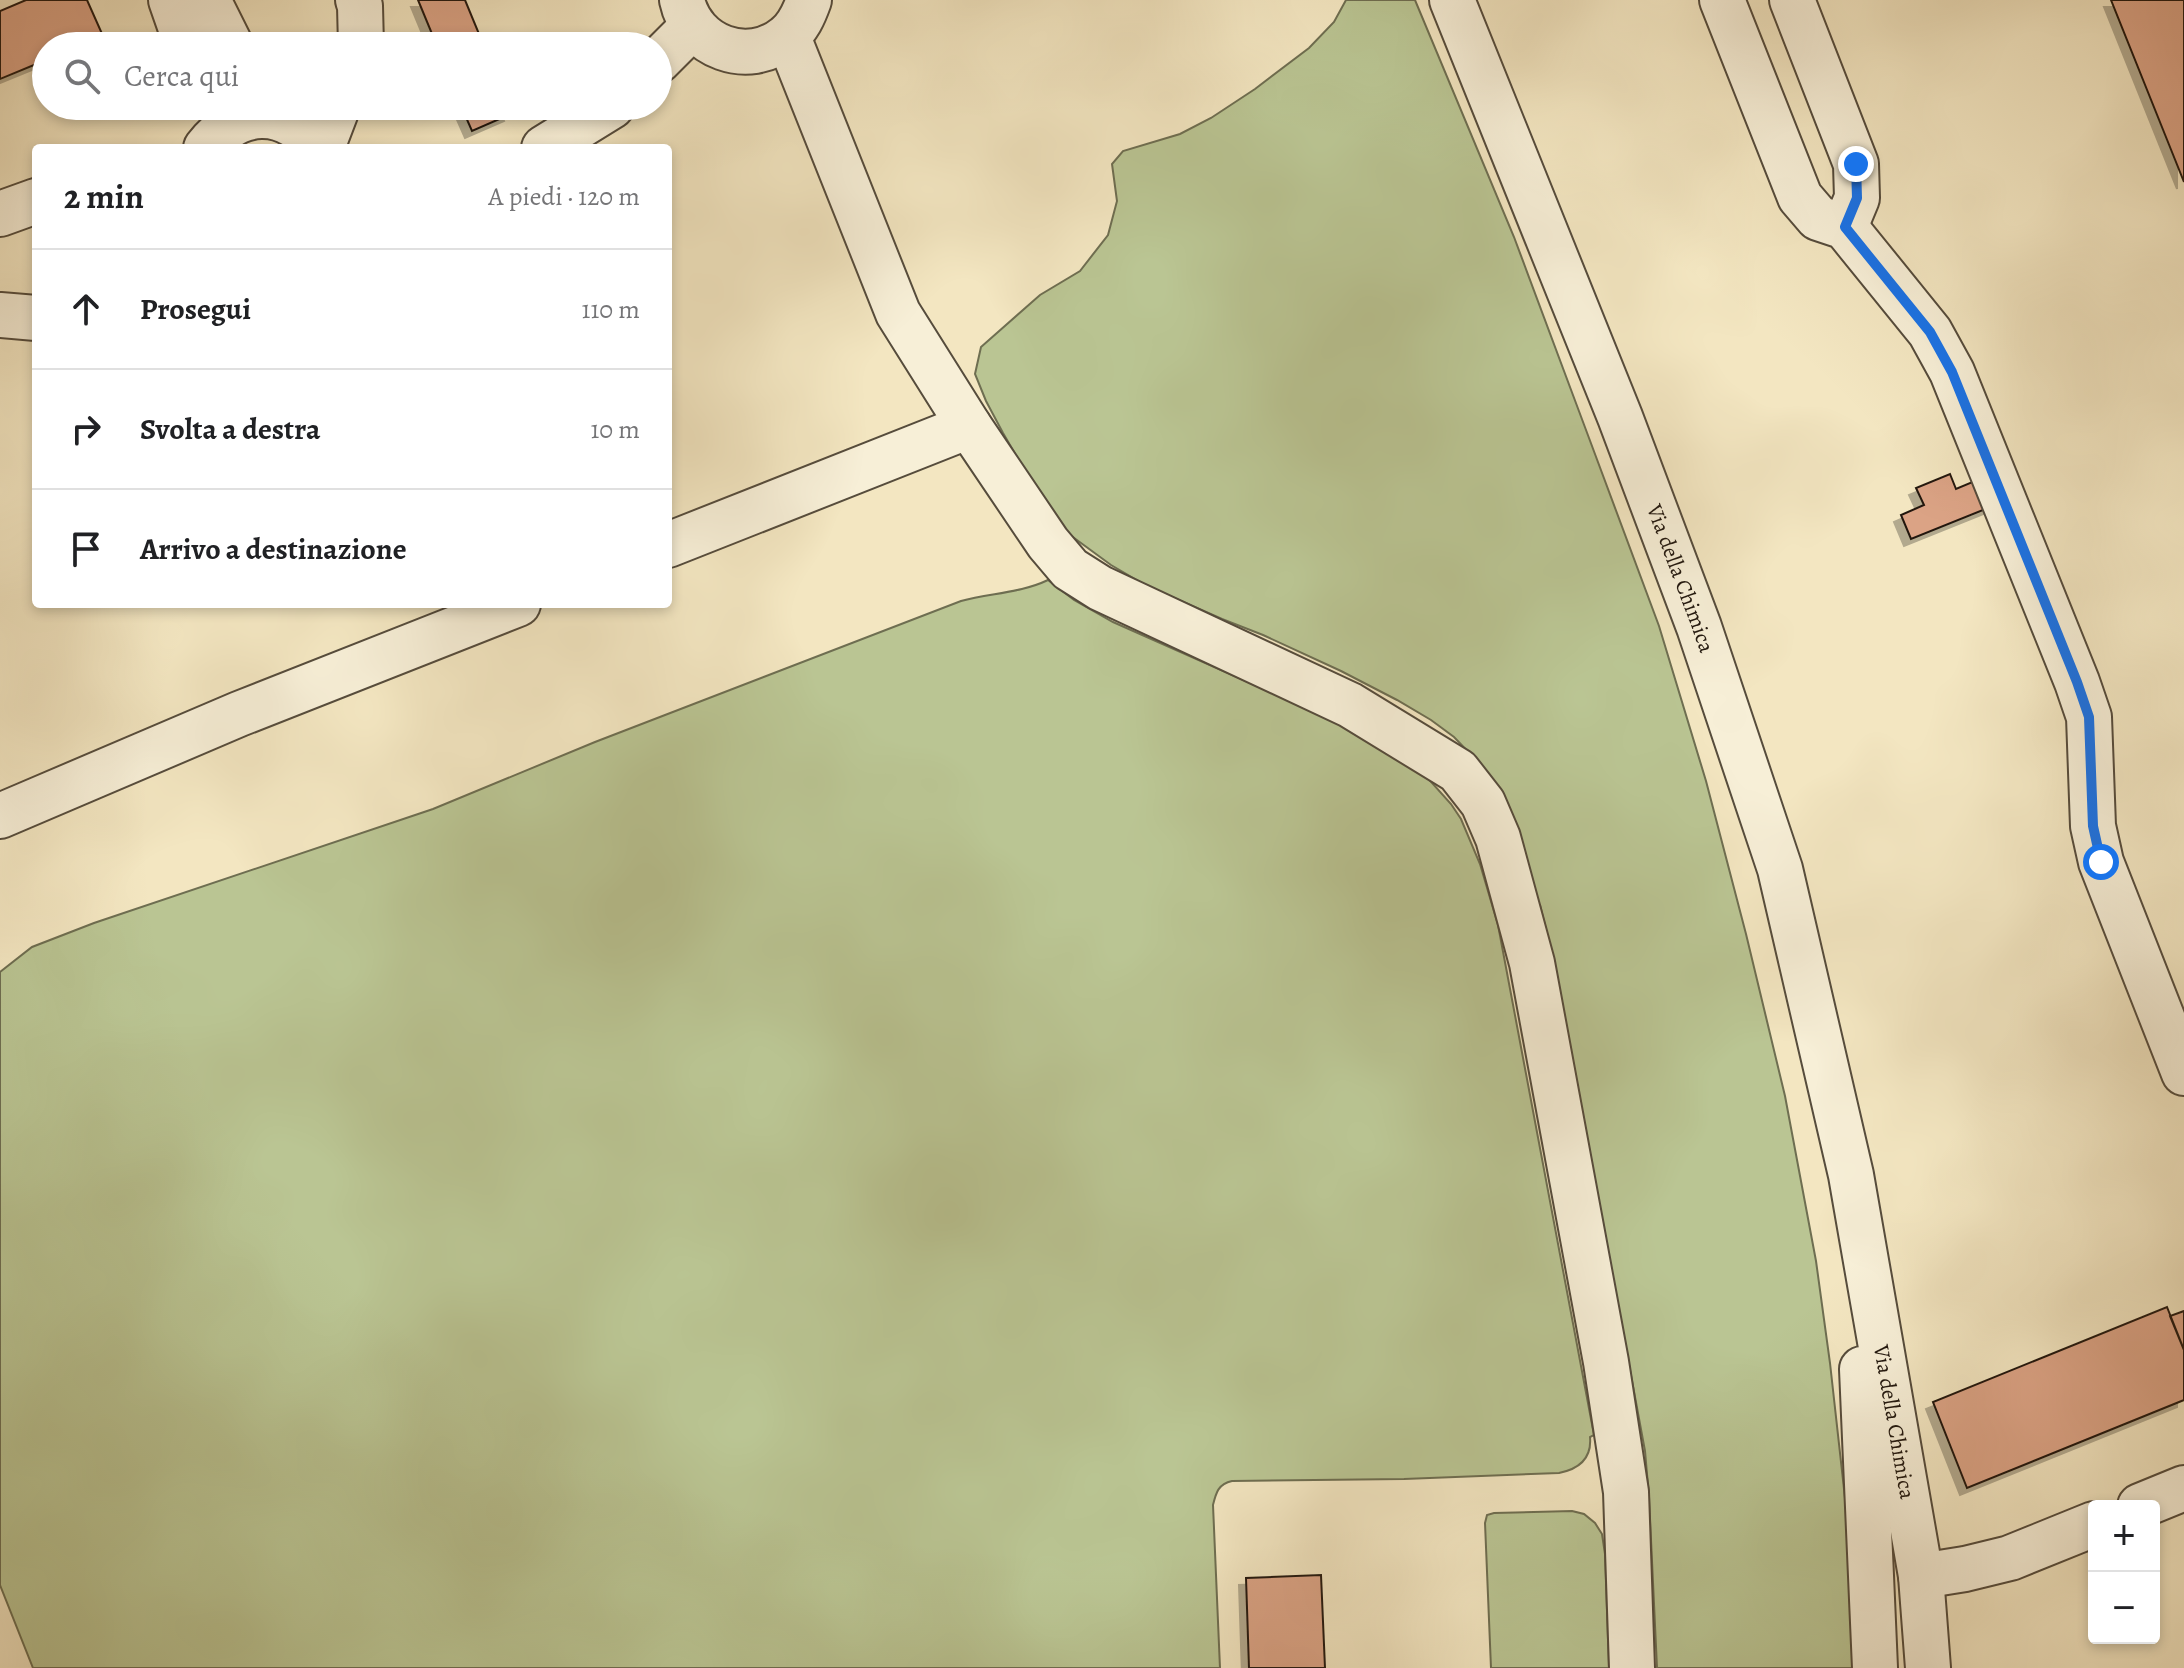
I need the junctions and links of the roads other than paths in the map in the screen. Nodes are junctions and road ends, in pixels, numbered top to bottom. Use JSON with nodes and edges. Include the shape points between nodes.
{"nodes":[{"id":1,"x":358,"y":0,"type":"edge"},
{"id":2,"x":1452,"y":0,"type":"edge"},
{"id":3,"x":1722,"y":0,"type":"edge"},
{"id":4,"x":1792,"y":0,"type":"edge"},
{"id":5,"x":197,"y":13,"type":"edge"},
{"id":6,"x":688,"y":13,"type":"edge"},
{"id":7,"x":798,"y":18,"type":"edge"},
{"id":8,"x":217,"y":32,"type":"edge"},
{"id":9,"x":361,"y":32,"type":"edge"},
{"id":10,"x":672,"y":39,"type":"edge"},
{"id":11,"x":240,"y":120,"type":"edge"},
{"id":12,"x":285,"y":120,"type":"edge"},
{"id":13,"x":332,"y":120,"type":"edge"},
{"id":14,"x":589,"y":120,"type":"edge"},
{"id":15,"x":210,"y":129,"type":"edge"},
{"id":16,"x":316,"y":144,"type":"edge"},
{"id":17,"x":321,"y":144,"type":"edge"},
{"id":18,"x":550,"y":144,"type":"edge"},
{"id":19,"x":32,"y":202,"type":"edge"},
{"id":20,"x":0,"y":214,"type":"edge"},
{"id":21,"x":1845,"y":227,"type":"junction"},
{"id":22,"x":0,"y":315,"type":"edge"},
{"id":23,"x":32,"y":318,"type":"edge"},
{"id":24,"x":969,"y":426,"type":"junction"},
{"id":25,"x":672,"y":543,"type":"edge"},
{"id":26,"x":508,"y":608,"type":"edge"},
{"id":27,"x":0,"y":816,"type":"edge"},
{"id":28,"x":2184,"y":1073,"type":"edge"},
{"id":29,"x":1851,"y":1175,"type":"junction"},
{"id":30,"x":1863,"y":1389,"type":"junction"},
{"id":31,"x":2184,"y":1488,"type":"edge"},
{"id":32,"x":2155,"y":1500,"type":"edge"},
{"id":33,"x":2088,"y":1526,"type":"edge"},
{"id":34,"x":1921,"y":1576,"type":"junction"},
{"id":35,"x":1632,"y":1668,"type":"edge"},
{"id":36,"x":1875,"y":1668,"type":"edge"},
{"id":37,"x":1903,"y":1668,"type":"edge"},
{"id":38,"x":1928,"y":1668,"type":"edge"}],
"edges":[{"from":1,"to":9,"type":"lane"},
{"from":2,"to":29,"type":"lane","name":"Via della Chimica","via":[[1699,627],[1780,869]]},
{"from":3,"to":21,"type":"lane","via":[[1800,197],[1818,218]]},
{"from":4,"to":21,"type":"lane","via":[[1856,164],[1857,198]]},
{"from":5,"to":8,"type":"lane"},
{"from":6,"to":7,"type":"lane","via":[[708,41],[749,53],[769,48]]},
{"from":6,"to":10,"type":"lane"},
{"from":7,"to":24,"type":"lane","via":[[898,313]]},
{"from":11,"to":15,"type":"lane"},
{"from":12,"to":16,"type":"lane"},
{"from":13,"to":17,"type":"lane"},
{"from":14,"to":18,"type":"lane"},
{"from":19,"to":20,"type":"lane"},
{"from":21,"to":28,"type":"lane","via":[[1930,332],[1969,412],[2089,717],[2093,826],[2101,862]]},
{"from":22,"to":23,"type":"lane"},
{"from":24,"to":25,"type":"lane"},
{"from":24,"to":35,"type":"lane","via":[[1070,569],[1350,705],[1458,771],[1483,803],[1498,838],[1532,963],[1606,1362],[1626,1492]]},
{"from":26,"to":27,"type":"lane"},
{"from":29,"to":30,"type":"lane","name":"Via della Chimica"},
{"from":29,"to":34,"type":"lane","name":"Via della Chimica"},
{"from":30,"to":36,"type":"lane","name":"Via della Chimica"},
{"from":30,"to":37,"type":"lane","via":[[1893,1560]]},
{"from":31,"to":32,"type":"lane"},
{"from":33,"to":34,"type":"lane","via":[[2010,1558]]},
{"from":34,"to":38,"type":"lane","name":"Via della Chimica"}]}
